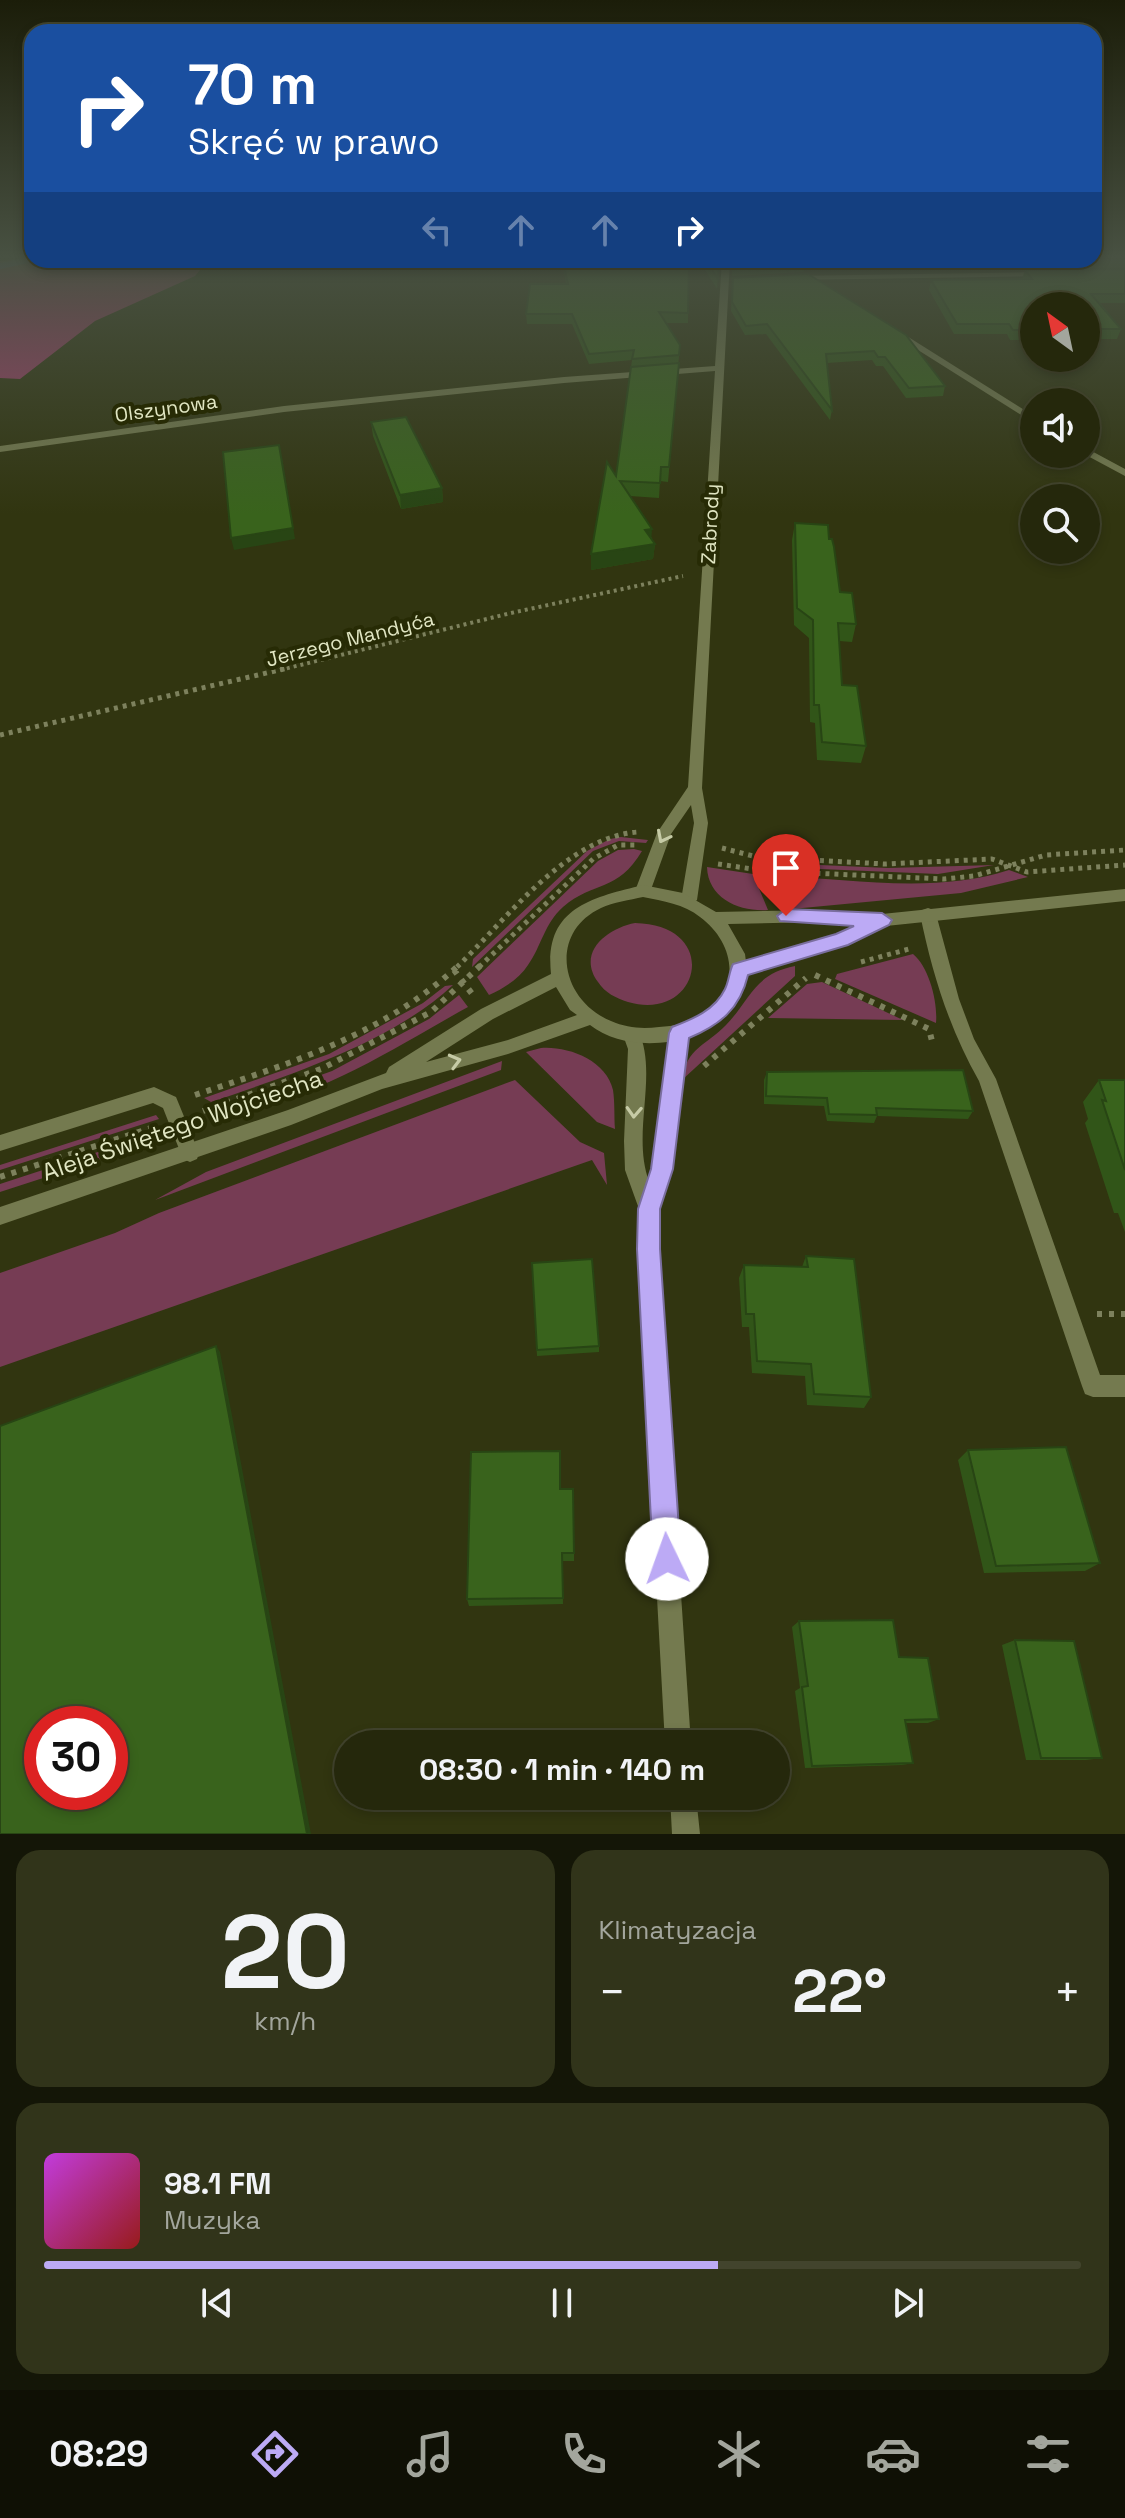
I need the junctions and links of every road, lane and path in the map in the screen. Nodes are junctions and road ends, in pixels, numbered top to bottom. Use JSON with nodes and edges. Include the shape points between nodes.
{"nodes":[{"id":1,"x":720,"y":343,"type":"edge"},
{"id":2,"x":911,"y":343,"type":"edge"},
{"id":3,"x":719,"y":368,"type":"junction"},
{"id":4,"x":1020,"y":411,"type":"edge"},
{"id":5,"x":0,"y":449,"type":"edge"},
{"id":6,"x":1100,"y":459,"type":"edge"},
{"id":7,"x":1125,"y":473,"type":"edge"},
{"id":8,"x":707,"y":571,"type":"junction"},
{"id":9,"x":0,"y":735,"type":"edge"},
{"id":10,"x":695,"y":788,"type":"junction"},
{"id":11,"x":664,"y":833,"type":"junction"},
{"id":12,"x":709,"y":845,"type":"dead end"},
{"id":13,"x":757,"y":857,"type":"junction"},
{"id":14,"x":1125,"y":865,"type":"edge"},
{"id":15,"x":643,"y":891,"type":"junction"},
{"id":16,"x":1125,"y":895,"type":"edge"},
{"id":17,"x":777,"y":896,"type":"dead end"},
{"id":18,"x":689,"y":900,"type":"junction"},
{"id":19,"x":928,"y":914,"type":"junction"},
{"id":20,"x":716,"y":918,"type":"junction"},
{"id":21,"x":882,"y":920,"type":"junction"},
{"id":22,"x":934,"y":944,"type":"junction"},
{"id":23,"x":807,"y":964,"type":"dead end"},
{"id":24,"x":852,"y":965,"type":"dead end"},
{"id":25,"x":740,"y":970,"type":"junction"},
{"id":26,"x":825,"y":971,"type":"dead end"},
{"id":27,"x":812,"y":973,"type":"junction"},
{"id":28,"x":558,"y":978,"type":"junction"},
{"id":29,"x":590,"y":1018,"type":"junction"},
{"id":30,"x":679,"y":1033,"type":"junction"},
{"id":31,"x":632,"y":1035,"type":"junction"},
{"id":32,"x":933,"y":1045,"type":"dead end"},
{"id":33,"x":695,"y":1076,"type":"dead end"},
{"id":34,"x":380,"y":1082,"type":"junction"},
{"id":35,"x":170,"y":1103,"type":"junction"},
{"id":36,"x":0,"y":1143,"type":"edge"},
{"id":37,"x":190,"y":1153,"type":"junction"},
{"id":38,"x":649,"y":1209,"type":"junction"},
{"id":39,"x":0,"y":1216,"type":"edge"},
{"id":40,"x":1125,"y":1386,"type":"edge"},
{"id":41,"x":677,"y":1730,"type":"edge"},
{"id":42,"x":684,"y":1810,"type":"edge"},
{"id":43,"x":686,"y":1834,"type":"edge"}],
"edges":[{"from":1,"to":3,"type":"street","name":"Zabrody"},
{"from":2,"to":4,"type":"street"},
{"from":3,"to":5,"type":"street","name":"Olszynowa","via":[[284,409]]},
{"from":3,"to":8,"type":"street","name":"Zabrody"},
{"from":6,"to":7,"type":"street"},
{"from":8,"to":9,"type":"path","name":"Jerzego Mandyća","via":[[607,590]]},
{"from":8,"to":10,"type":"street","name":"Zabrody"},
{"from":10,"to":11,"type":"street"},
{"from":10,"to":18,"type":"street","name":"Zabrody","via":[[701,823]]},
{"from":11,"to":15,"type":"street","one_way":true},
{"from":11,"to":35,"type":"path","via":[[623,832],[585,845],[454,970],[389,1016],[316,1053]]},
{"from":12,"to":13,"type":"path"},
{"from":13,"to":14,"type":"path","via":[[885,864],[992,859],[1027,872]]},
{"from":13,"to":17,"type":"path"},
{"from":15,"to":18,"type":"street"},
{"from":15,"to":28,"type":"street","via":[[617,894],[575,917],[561,935]]},
{"from":16,"to":19,"type":"street"},
{"from":18,"to":20,"type":"street"},
{"from":19,"to":21,"type":"street"},
{"from":19,"to":22,"type":"street"},
{"from":20,"to":21,"type":"street"},
{"from":20,"to":25,"type":"street","via":[[737,950]]},
{"from":21,"to":25,"type":"street","via":[[842,940]]},
{"from":22,"to":24,"type":"path"},
{"from":22,"to":40,"type":"street","via":[[956,1022],[987,1079],[1093,1386]]},
{"from":23,"to":27,"type":"path"},
{"from":25,"to":30,"type":"street","via":[[723,1009]]},
{"from":26,"to":27,"type":"path"},
{"from":27,"to":32,"type":"path","via":[[929,1029]]},
{"from":27,"to":33,"type":"path"},
{"from":28,"to":29,"type":"street"},
{"from":28,"to":34,"type":"street","name":"Aleja Świętego Wojciecha","via":[[487,1014]]},
{"from":29,"to":31,"type":"street"},
{"from":34,"to":29,"type":"street","name":"Aleja Świętego Wojciecha","one_way":true},
{"from":30,"to":31,"type":"street"},
{"from":30,"to":38,"type":"street","via":[[662,1169]]},
{"from":31,"to":38,"type":"street","one_way":true,"via":[[637,1049],[635,1170]]},
{"from":34,"to":37,"type":"street","name":"Aleja Świętego Wojciecha"},
{"from":35,"to":36,"type":"street","via":[[154,1095]]},
{"from":35,"to":37,"type":"street"},
{"from":37,"to":39,"type":"street","name":"Aleja Świętego Wojciecha"},
{"from":38,"to":41,"type":"street"},
{"from":42,"to":43,"type":"street"}]}
